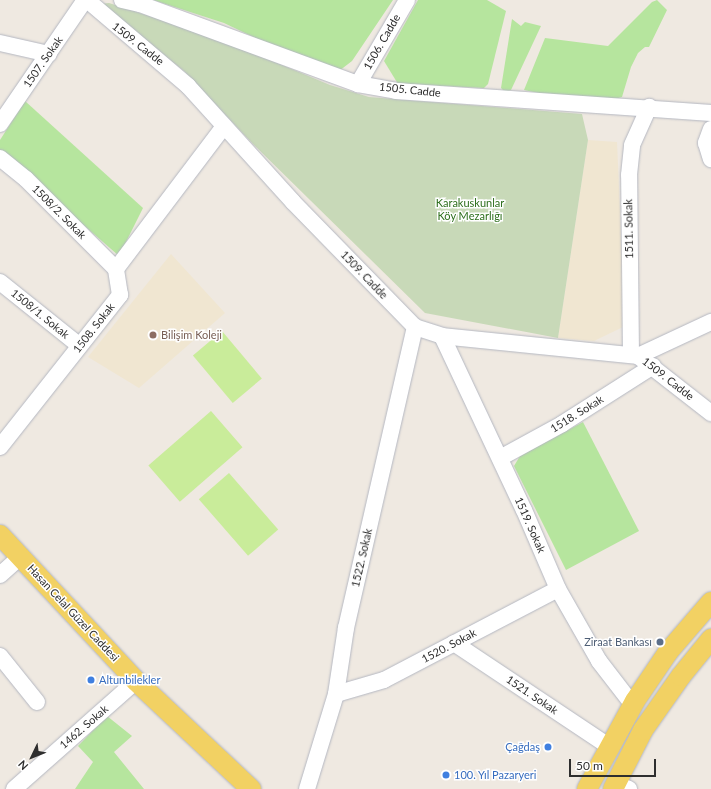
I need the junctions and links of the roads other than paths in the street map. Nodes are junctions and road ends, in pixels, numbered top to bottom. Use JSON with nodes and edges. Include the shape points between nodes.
{"nodes":[{"id":1,"x":86,"y":0,"type":"edge"},
{"id":2,"x":122,"y":0,"type":"edge"},
{"id":3,"x":407,"y":0,"type":"edge"},
{"id":4,"x":0,"y":43,"type":"edge"},
{"id":5,"x":48,"y":54,"type":"junction"},
{"id":6,"x":358,"y":84,"type":"junction"},
{"id":7,"x":649,"y":108,"type":"junction"},
{"id":8,"x":711,"y":113,"type":"edge"},
{"id":9,"x":0,"y":124,"type":"edge"},
{"id":10,"x":224,"y":126,"type":"junction"},
{"id":11,"x":711,"y":129,"type":"edge"},
{"id":12,"x":0,"y":158,"type":"edge"},
{"id":13,"x":711,"y":159,"type":"edge"},
{"id":14,"x":116,"y":269,"type":"junction"},
{"id":15,"x":0,"y":282,"type":"edge"},
{"id":16,"x":711,"y":322,"type":"edge"},
{"id":17,"x":415,"y":327,"type":"junction"},
{"id":18,"x":442,"y":336,"type":"junction"},
{"id":19,"x":80,"y":346,"type":"junction"},
{"id":20,"x":634,"y":355,"type":"junction"},
{"id":21,"x":653,"y":366,"type":"junction"},
{"id":22,"x":711,"y":413,"type":"edge"},
{"id":23,"x":0,"y":446,"type":"edge"},
{"id":24,"x":500,"y":458,"type":"junction"},
{"id":25,"x":0,"y":534,"type":"edge"},
{"id":26,"x":20,"y":557,"type":"junction"},
{"id":27,"x":0,"y":575,"type":"edge"},
{"id":28,"x":558,"y":589,"type":"junction"},
{"id":29,"x":711,"y":602,"type":"edge"},
{"id":30,"x":711,"y":639,"type":"edge"},
{"id":31,"x":454,"y":643,"type":"junction"},
{"id":32,"x":0,"y":656,"type":"edge"},
{"id":33,"x":136,"y":681,"type":"junction"},
{"id":34,"x":336,"y":694,"type":"junction"},
{"id":35,"x":37,"y":702,"type":"dead end"},
{"id":36,"x":633,"y":705,"type":"junction"},
{"id":37,"x":610,"y":747,"type":"junction"},
{"id":38,"x":619,"y":787,"type":"edge"},
{"id":39,"x":14,"y":789,"type":"edge"},
{"id":40,"x":251,"y":789,"type":"edge"},
{"id":41,"x":308,"y":789,"type":"edge"},
{"id":42,"x":587,"y":789,"type":"edge"}],
"edges":[{"from":1,"to":5,"type":"street","name":"1507. Sokak"},
{"from":1,"to":10,"type":"street","name":"1509. Cadde","via":[[175,74]]},
{"from":2,"to":6,"type":"street","name":"1505. Cadde"},
{"from":3,"to":6,"type":"street","name":"1506. Cadde"},
{"from":4,"to":5,"type":"street"},
{"from":5,"to":9,"type":"street","name":"1507. Sokak"},
{"from":6,"to":7,"type":"street","name":"1505. Cadde","via":[[396,90]]},
{"from":7,"to":8,"type":"street","name":"1505. Cadde"},
{"from":7,"to":20,"type":"street","name":"1511. Sokak","via":[[632,145],[629,175]]},
{"from":10,"to":14,"type":"street"},
{"from":10,"to":17,"type":"street","name":"1509. Cadde","via":[[293,202]]},
{"from":11,"to":13,"type":"street","via":[[706,143]]},
{"from":12,"to":14,"type":"street","name":"1508/2. Sokak","via":[[26,179]]},
{"from":14,"to":19,"type":"street","name":"1508. Sokak","via":[[120,295]]},
{"from":15,"to":19,"type":"street","name":"1508/1. Sokak"},
{"from":16,"to":20,"type":"street"},
{"from":17,"to":18,"type":"street","name":"1509. Cadde"},
{"from":17,"to":34,"type":"street","name":"1522. Sokak","via":[[346,628]]},
{"from":18,"to":20,"type":"street","name":"1509. Cadde"},
{"from":18,"to":24,"type":"street","name":"1519. Sokak"},
{"from":19,"to":23,"type":"street","name":"1508. Sokak"},
{"from":20,"to":21,"type":"street","name":"1509. Cadde"},
{"from":21,"to":22,"type":"street","name":"1509. Cadde"},
{"from":21,"to":24,"type":"street","name":"1518. Sokak","via":[[562,424]]},
{"from":24,"to":28,"type":"street","name":"1519. Sokak"},
{"from":25,"to":26,"type":"main road","name":"Hasan Celal Güzel Caddesi"},
{"from":26,"to":27,"type":"street"},
{"from":26,"to":33,"type":"main road","name":"Hasan Celal Güzel Caddesi"},
{"from":28,"to":31,"type":"street","name":"1520. Sokak"},
{"from":28,"to":36,"type":"street","name":"1519. Sokak","via":[[600,661]]},
{"from":29,"to":36,"type":"main road","via":[[668,652]]},
{"from":30,"to":38,"type":"main road","via":[[643,730]]},
{"from":31,"to":34,"type":"street","name":"1520. Sokak","via":[[384,680]]},
{"from":31,"to":37,"type":"street","name":"1521. Sokak"},
{"from":32,"to":35,"type":"street"},
{"from":33,"to":39,"type":"street","name":"1462. Sokak"},
{"from":33,"to":40,"type":"main road","name":"Hasan Celal Güzel Caddesi"},
{"from":34,"to":41,"type":"street","name":"1522. Sokak"},
{"from":36,"to":37,"type":"main road"},
{"from":37,"to":42,"type":"main road"}]}
